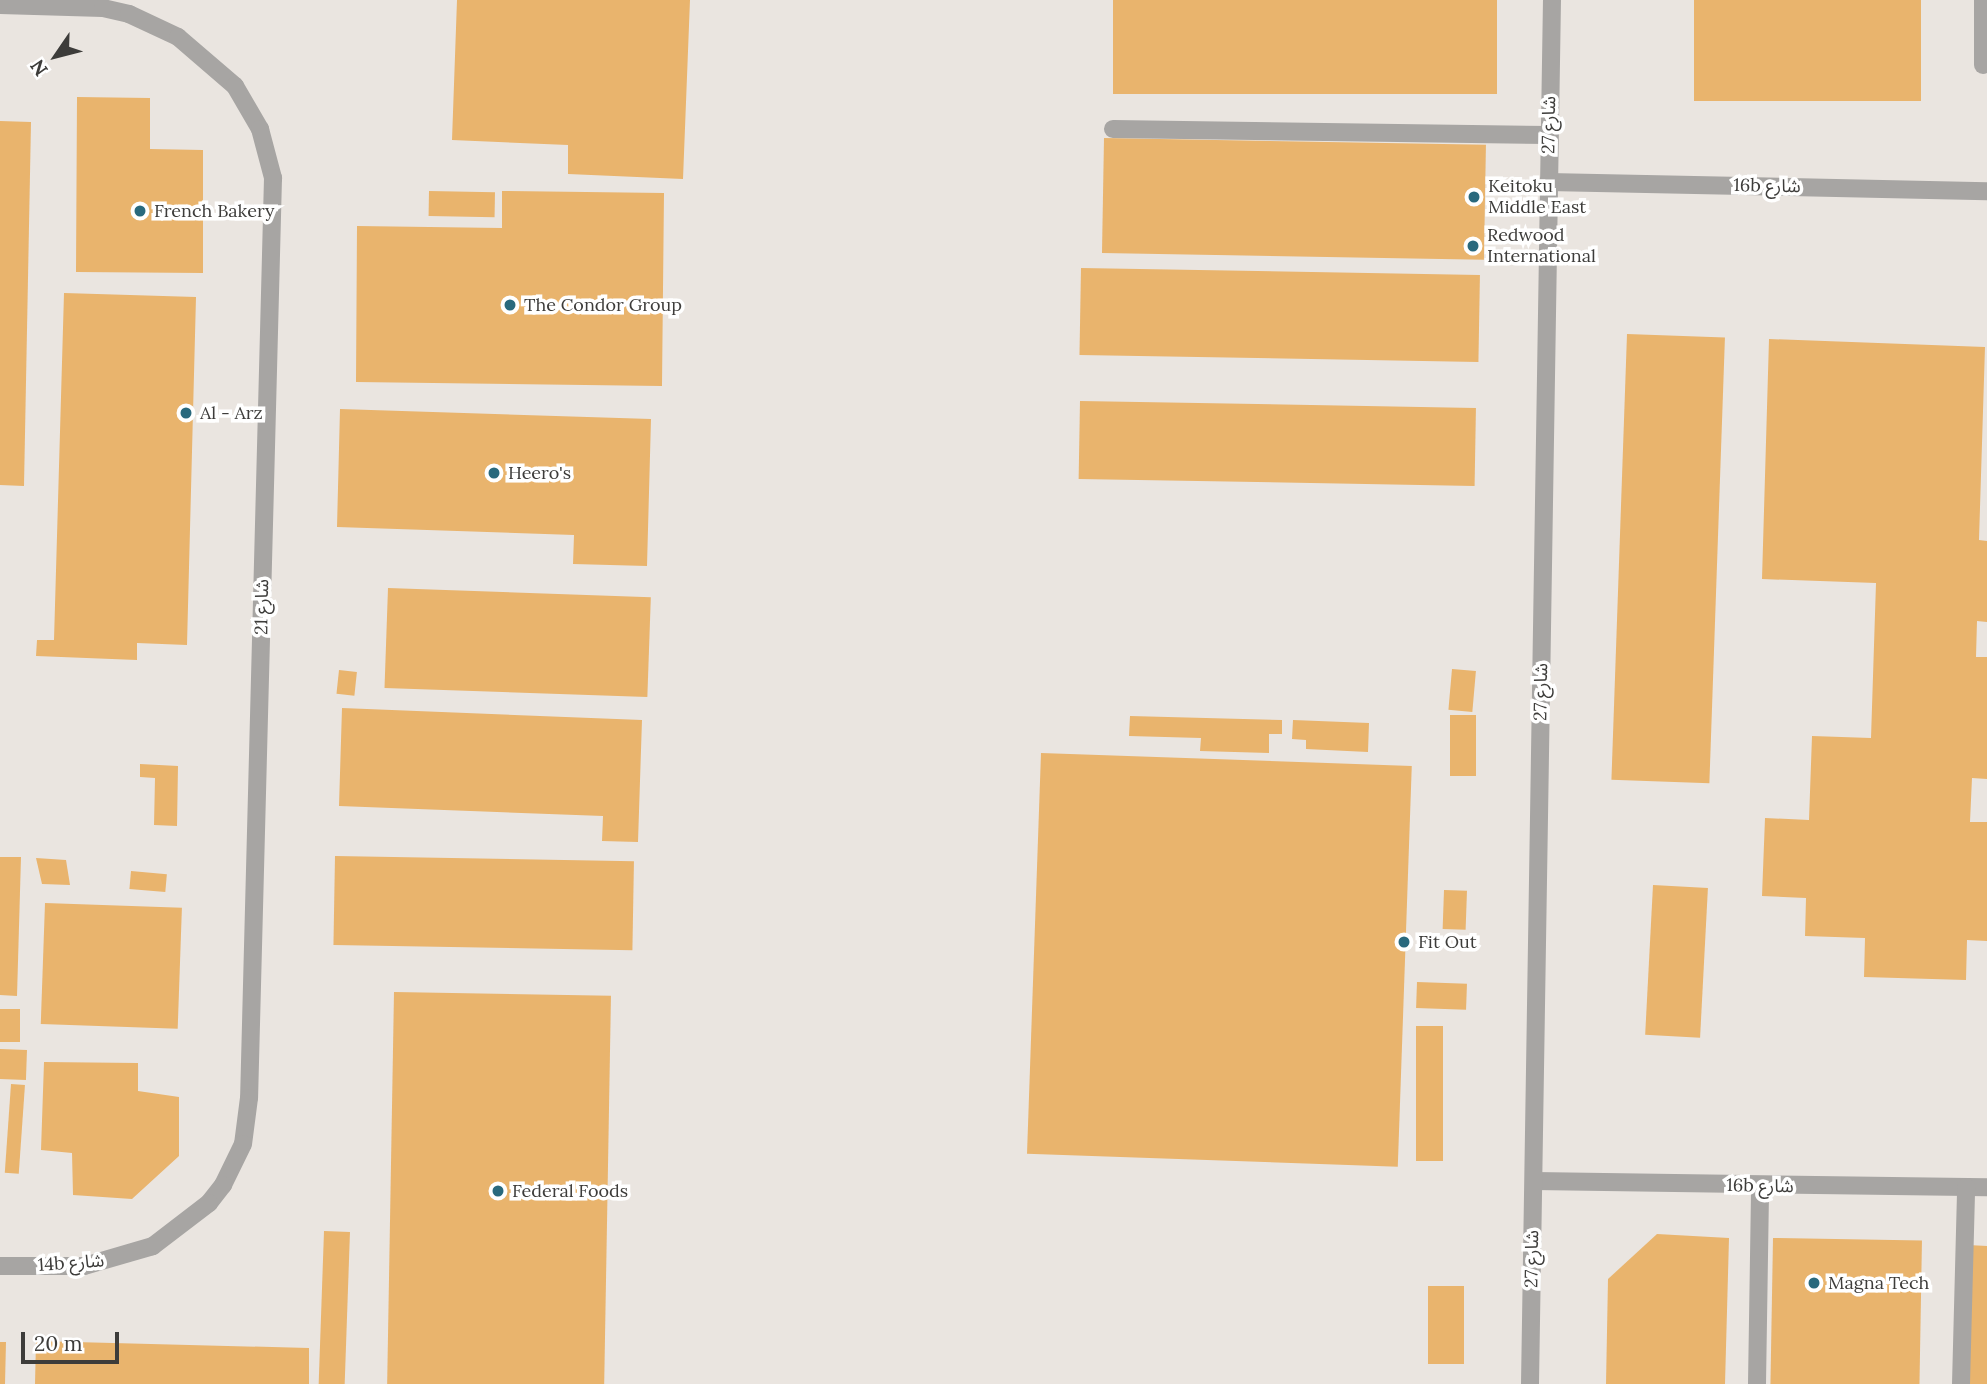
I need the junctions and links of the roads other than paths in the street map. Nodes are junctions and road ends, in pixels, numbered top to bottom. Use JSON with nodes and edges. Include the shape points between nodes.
{"nodes":[{"id":1,"x":1552,"y":0,"type":"edge"},
{"id":2,"x":1983,"y":0,"type":"edge"},
{"id":3,"x":0,"y":5,"type":"edge"},
{"id":4,"x":1983,"y":65,"type":"dead end"},
{"id":5,"x":1113,"y":130,"type":"dead end"},
{"id":6,"x":1549,"y":135,"type":"junction"},
{"id":7,"x":1548,"y":182,"type":"junction"},
{"id":8,"x":1987,"y":191,"type":"edge"},
{"id":9,"x":1534,"y":1181,"type":"junction"},
{"id":10,"x":1760,"y":1186,"type":"junction"},
{"id":11,"x":1966,"y":1187,"type":"junction"},
{"id":12,"x":1987,"y":1187,"type":"edge"},
{"id":13,"x":209,"y":1203,"type":"joint"},
{"id":14,"x":0,"y":1266,"type":"edge"},
{"id":15,"x":1530,"y":1384,"type":"edge"},
{"id":16,"x":1757,"y":1384,"type":"edge"},
{"id":17,"x":1961,"y":1384,"type":"edge"}],
"edges":[{"from":1,"to":6,"type":"lane","name":"شارع 27"},
{"from":2,"to":4,"type":"lane"},
{"from":3,"to":13,"type":"lane","name":"شارع 21","via":[[103,8],[142,19],[178,37],[218,67],[242,96],[260,129],[273,178],[248,1121],[235,1165]]},
{"from":5,"to":6,"type":"lane"},
{"from":6,"to":7,"type":"lane","name":"شارع 27"},
{"from":7,"to":8,"type":"lane","name":"16b شارع"},
{"from":7,"to":9,"type":"lane","name":"شارع 27"},
{"from":9,"to":10,"type":"lane","name":"16b شارع"},
{"from":9,"to":15,"type":"lane","name":"شارع 27"},
{"from":10,"to":11,"type":"lane","name":"16b شارع"},
{"from":10,"to":16,"type":"lane"},
{"from":11,"to":12,"type":"lane","name":"16b شارع"},
{"from":11,"to":17,"type":"lane"},
{"from":13,"to":14,"type":"lane","name":"14b شارع","via":[[173,1234],[108,1263]]}]}
